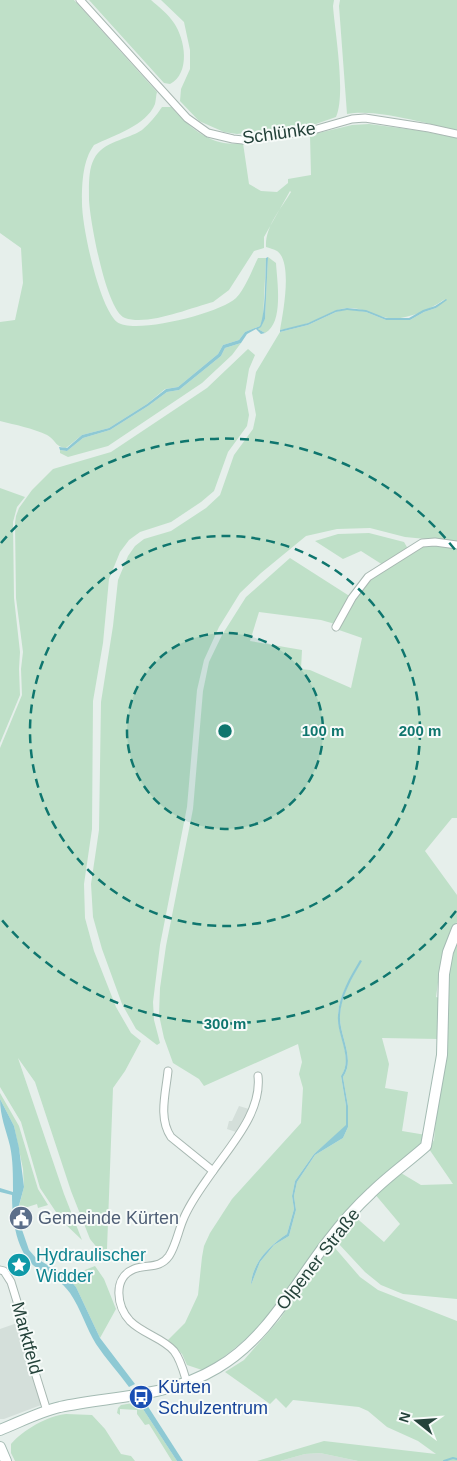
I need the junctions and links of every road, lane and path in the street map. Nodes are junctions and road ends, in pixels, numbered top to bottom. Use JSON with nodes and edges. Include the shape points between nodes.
{"nodes":[{"id":1,"x":80,"y":0,"type":"edge"},
{"id":2,"x":457,"y":134,"type":"edge"},
{"id":3,"x":457,"y":545,"type":"edge"},
{"id":4,"x":336,"y":627,"type":"dead end"},
{"id":5,"x":457,"y":929,"type":"edge"},
{"id":6,"x":168,"y":1071,"type":"dead end"},
{"id":7,"x":258,"y":1076,"type":"dead end"},
{"id":8,"x":213,"y":1171,"type":"junction"},
{"id":9,"x":0,"y":1270,"type":"edge"},
{"id":10,"x":187,"y":1383,"type":"junction"},
{"id":11,"x":47,"y":1411,"type":"junction"},
{"id":12,"x":0,"y":1430,"type":"edge"},
{"id":13,"x":0,"y":1447,"type":"edge"},
{"id":14,"x":6,"y":1461,"type":"edge"}],
"edges":[{"from":1,"to":2,"type":"street","name":"Schlünke","via":[[187,118],[216,136],[243,140],[310,131],[365,118]]},
{"from":3,"to":4,"type":"street","via":[[422,543],[368,577]]},
{"from":5,"to":10,"type":"street","name":"Olpener Straße","via":[[444,974],[442,1055],[426,1146],[372,1192],[348,1218],[265,1328],[217,1368]]},
{"from":6,"to":8,"type":"street","via":[[163,1114],[167,1131]]},
{"from":7,"to":8,"type":"street","via":[[260,1089],[251,1112]]},
{"from":8,"to":10,"type":"street","via":[[188,1208],[166,1261],[134,1269],[122,1280],[119,1288],[122,1310],[140,1330],[174,1351]]},
{"from":9,"to":11,"type":"street","name":"Marktfeld","via":[[11,1282]]},
{"from":10,"to":11,"type":"street","name":"Olpener Straße","via":[[157,1392]]},
{"from":11,"to":12,"type":"street","name":"Olpener Straße"},
{"from":13,"to":14,"type":"street"}]}
